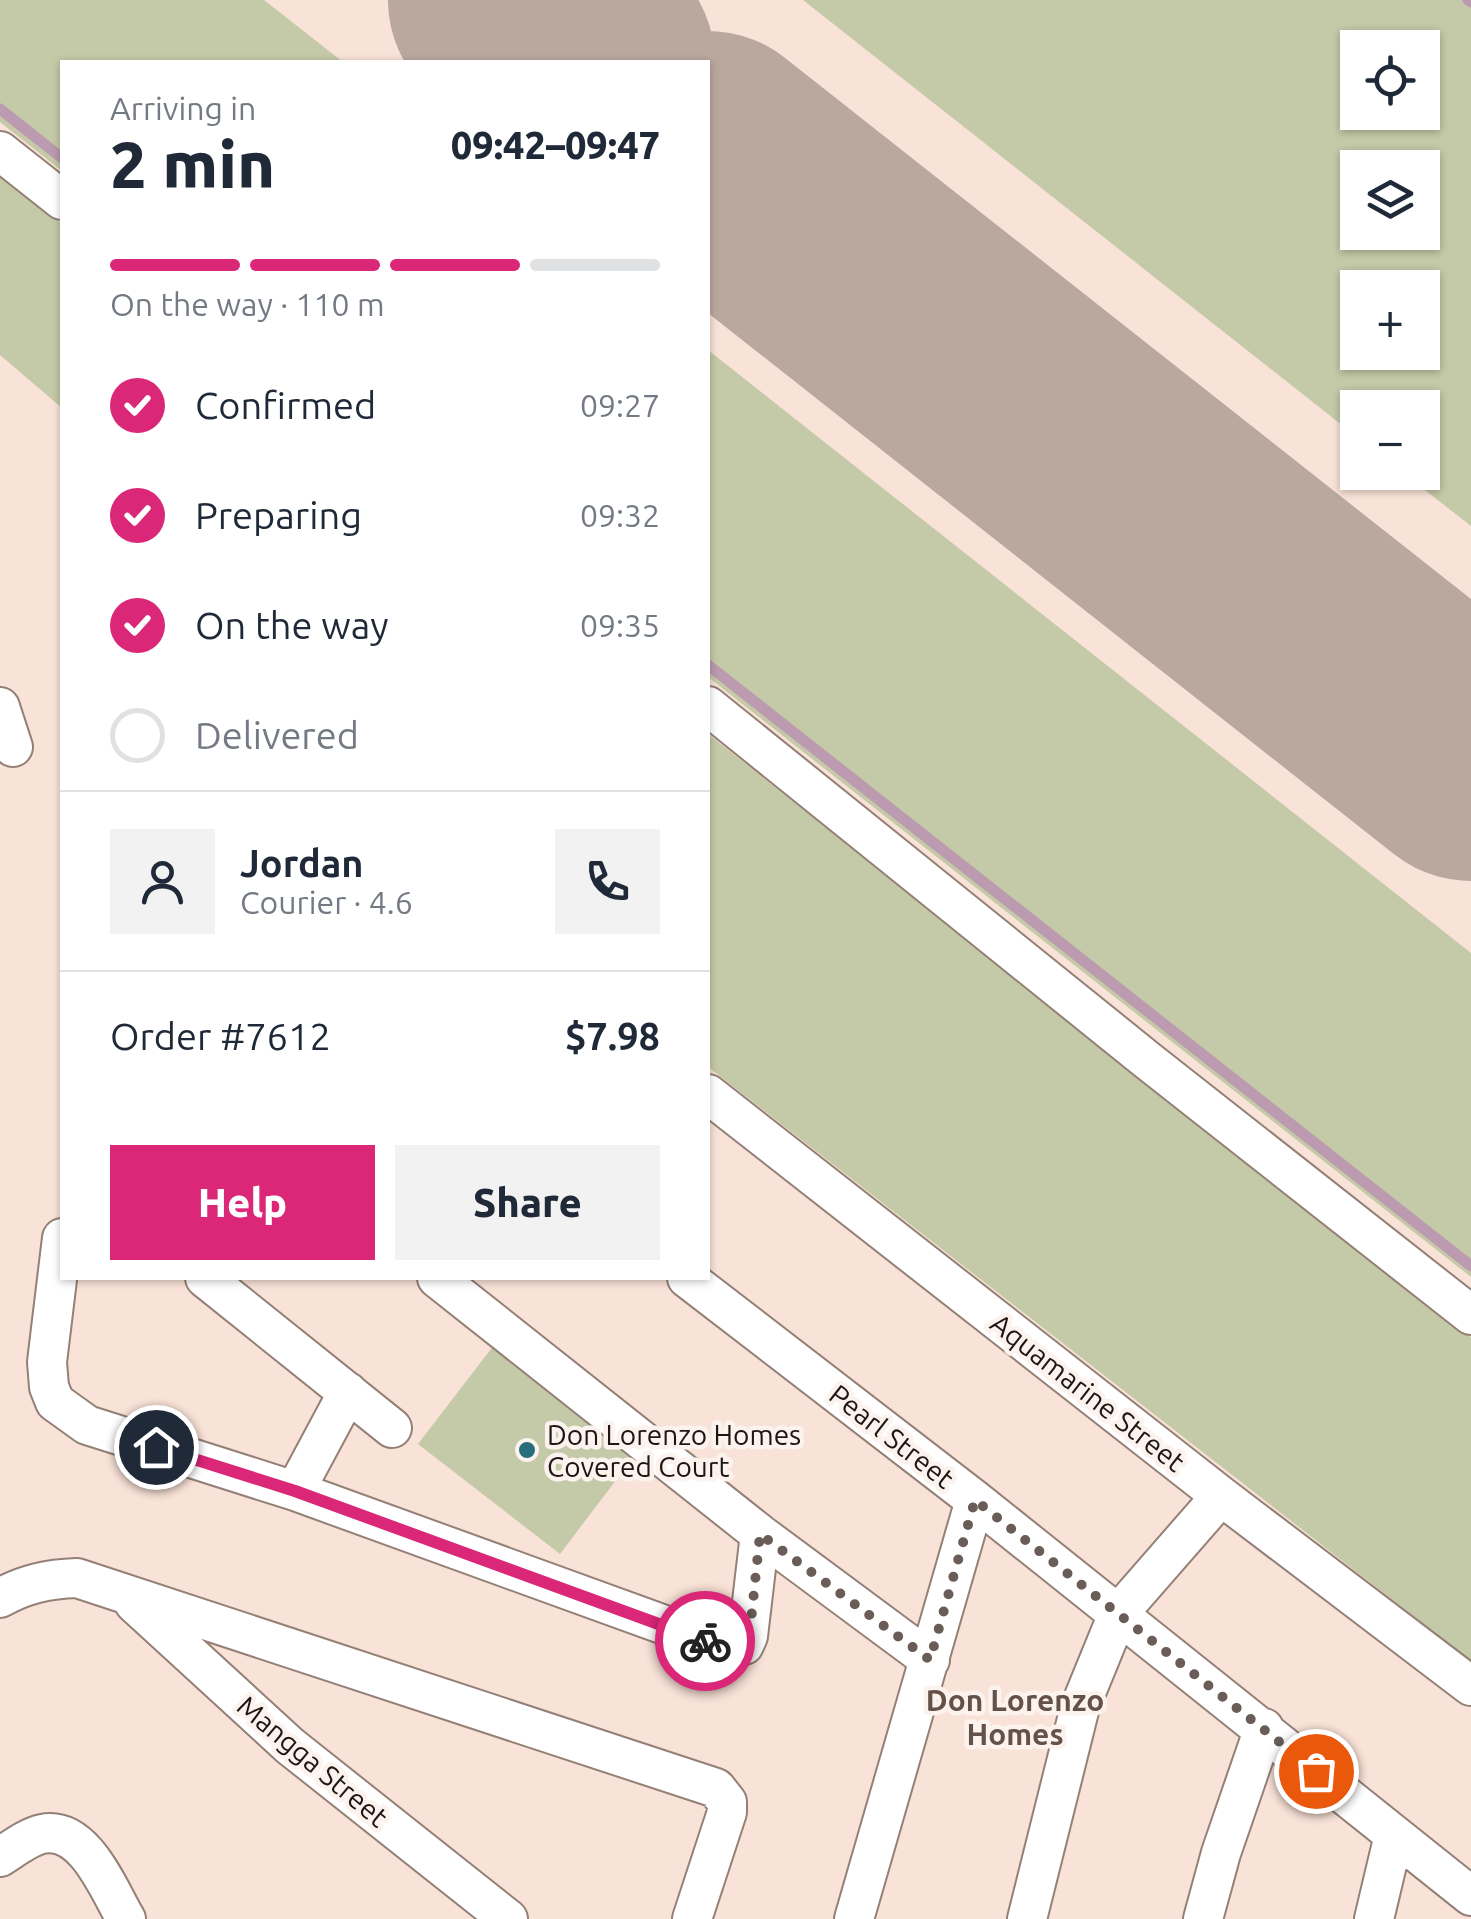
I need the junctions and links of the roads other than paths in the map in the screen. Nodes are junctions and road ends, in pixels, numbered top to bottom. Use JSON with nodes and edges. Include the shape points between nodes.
{"nodes":[{"id":1,"x":0,"y":151,"type":"edge"},
{"id":2,"x":60,"y":198,"type":"edge"},
{"id":3,"x":0,"y":707,"type":"edge"},
{"id":4,"x":710,"y":708,"type":"edge"},
{"id":5,"x":14,"y":746,"type":"dead end"},
{"id":6,"x":710,"y":1096,"type":"edge"},
{"id":7,"x":60,"y":1255,"type":"edge"},
{"id":8,"x":208,"y":1280,"type":"edge"},
{"id":9,"x":440,"y":1280,"type":"edge"},
{"id":10,"x":690,"y":1280,"type":"edge"},
{"id":11,"x":1471,"y":1315,"type":"edge"},
{"id":12,"x":348,"y":1392,"type":"junction"},
{"id":13,"x":392,"y":1428,"type":"dead end"},
{"id":14,"x":295,"y":1491,"type":"junction"},
{"id":15,"x":1221,"y":1496,"type":"junction"},
{"id":16,"x":975,"y":1500,"type":"junction"},
{"id":17,"x":760,"y":1534,"type":"junction"},
{"id":18,"x":10,"y":1593,"type":"edge"},
{"id":19,"x":125,"y":1594,"type":"junction"},
{"id":20,"x":1118,"y":1614,"type":"junction"},
{"id":21,"x":930,"y":1660,"type":"junction"},
{"id":22,"x":1471,"y":1686,"type":"edge"},
{"id":23,"x":1264,"y":1728,"type":"junction"},
{"id":24,"x":1394,"y":1835,"type":"junction"},
{"id":25,"x":0,"y":1856,"type":"edge"},
{"id":26,"x":1471,"y":1896,"type":"edge"},
{"id":27,"x":126,"y":1919,"type":"edge"},
{"id":28,"x":508,"y":1919,"type":"edge"},
{"id":29,"x":692,"y":1919,"type":"edge"},
{"id":30,"x":854,"y":1919,"type":"edge"},
{"id":31,"x":1027,"y":1919,"type":"edge"},
{"id":32,"x":1203,"y":1919,"type":"edge"},
{"id":33,"x":1374,"y":1919,"type":"edge"}],
"edges":[{"from":1,"to":2,"type":"street"},
{"from":3,"to":5,"type":"street"},
{"from":4,"to":11,"type":"street"},
{"from":6,"to":15,"type":"street","name":"Aquamarine Street"},
{"from":7,"to":14,"type":"street","via":[[47,1362],[55,1402],[86,1425]]},
{"from":8,"to":12,"type":"street"},
{"from":9,"to":17,"type":"street"},
{"from":10,"to":16,"type":"street","name":"Pearl Street"},
{"from":12,"to":13,"type":"street"},
{"from":12,"to":14,"type":"street"},
{"from":14,"to":17,"type":"street","via":[[728,1648],[748,1636]]},
{"from":15,"to":20,"type":"street"},
{"from":15,"to":22,"type":"street","name":"Aquamarine Street"},
{"from":16,"to":20,"type":"street","name":"Pearl Street"},
{"from":16,"to":21,"type":"street"},
{"from":17,"to":21,"type":"street"},
{"from":18,"to":19,"type":"street","via":[[77,1578]]},
{"from":19,"to":28,"type":"street","name":"Mangga Street","via":[[290,1746]]},
{"from":19,"to":29,"type":"street","via":[[716,1788],[727,1812]]},
{"from":20,"to":23,"type":"street","name":"Pearl Street"},
{"from":20,"to":31,"type":"street","via":[[1080,1707]]},
{"from":21,"to":30,"type":"street"},
{"from":23,"to":24,"type":"street","name":"Pearl Street"},
{"from":23,"to":32,"type":"street"},
{"from":24,"to":26,"type":"street","name":"Pearl Street"},
{"from":24,"to":33,"type":"street"},
{"from":25,"to":27,"type":"street","via":[[42,1834],[60,1834],[90,1859]]}]}
